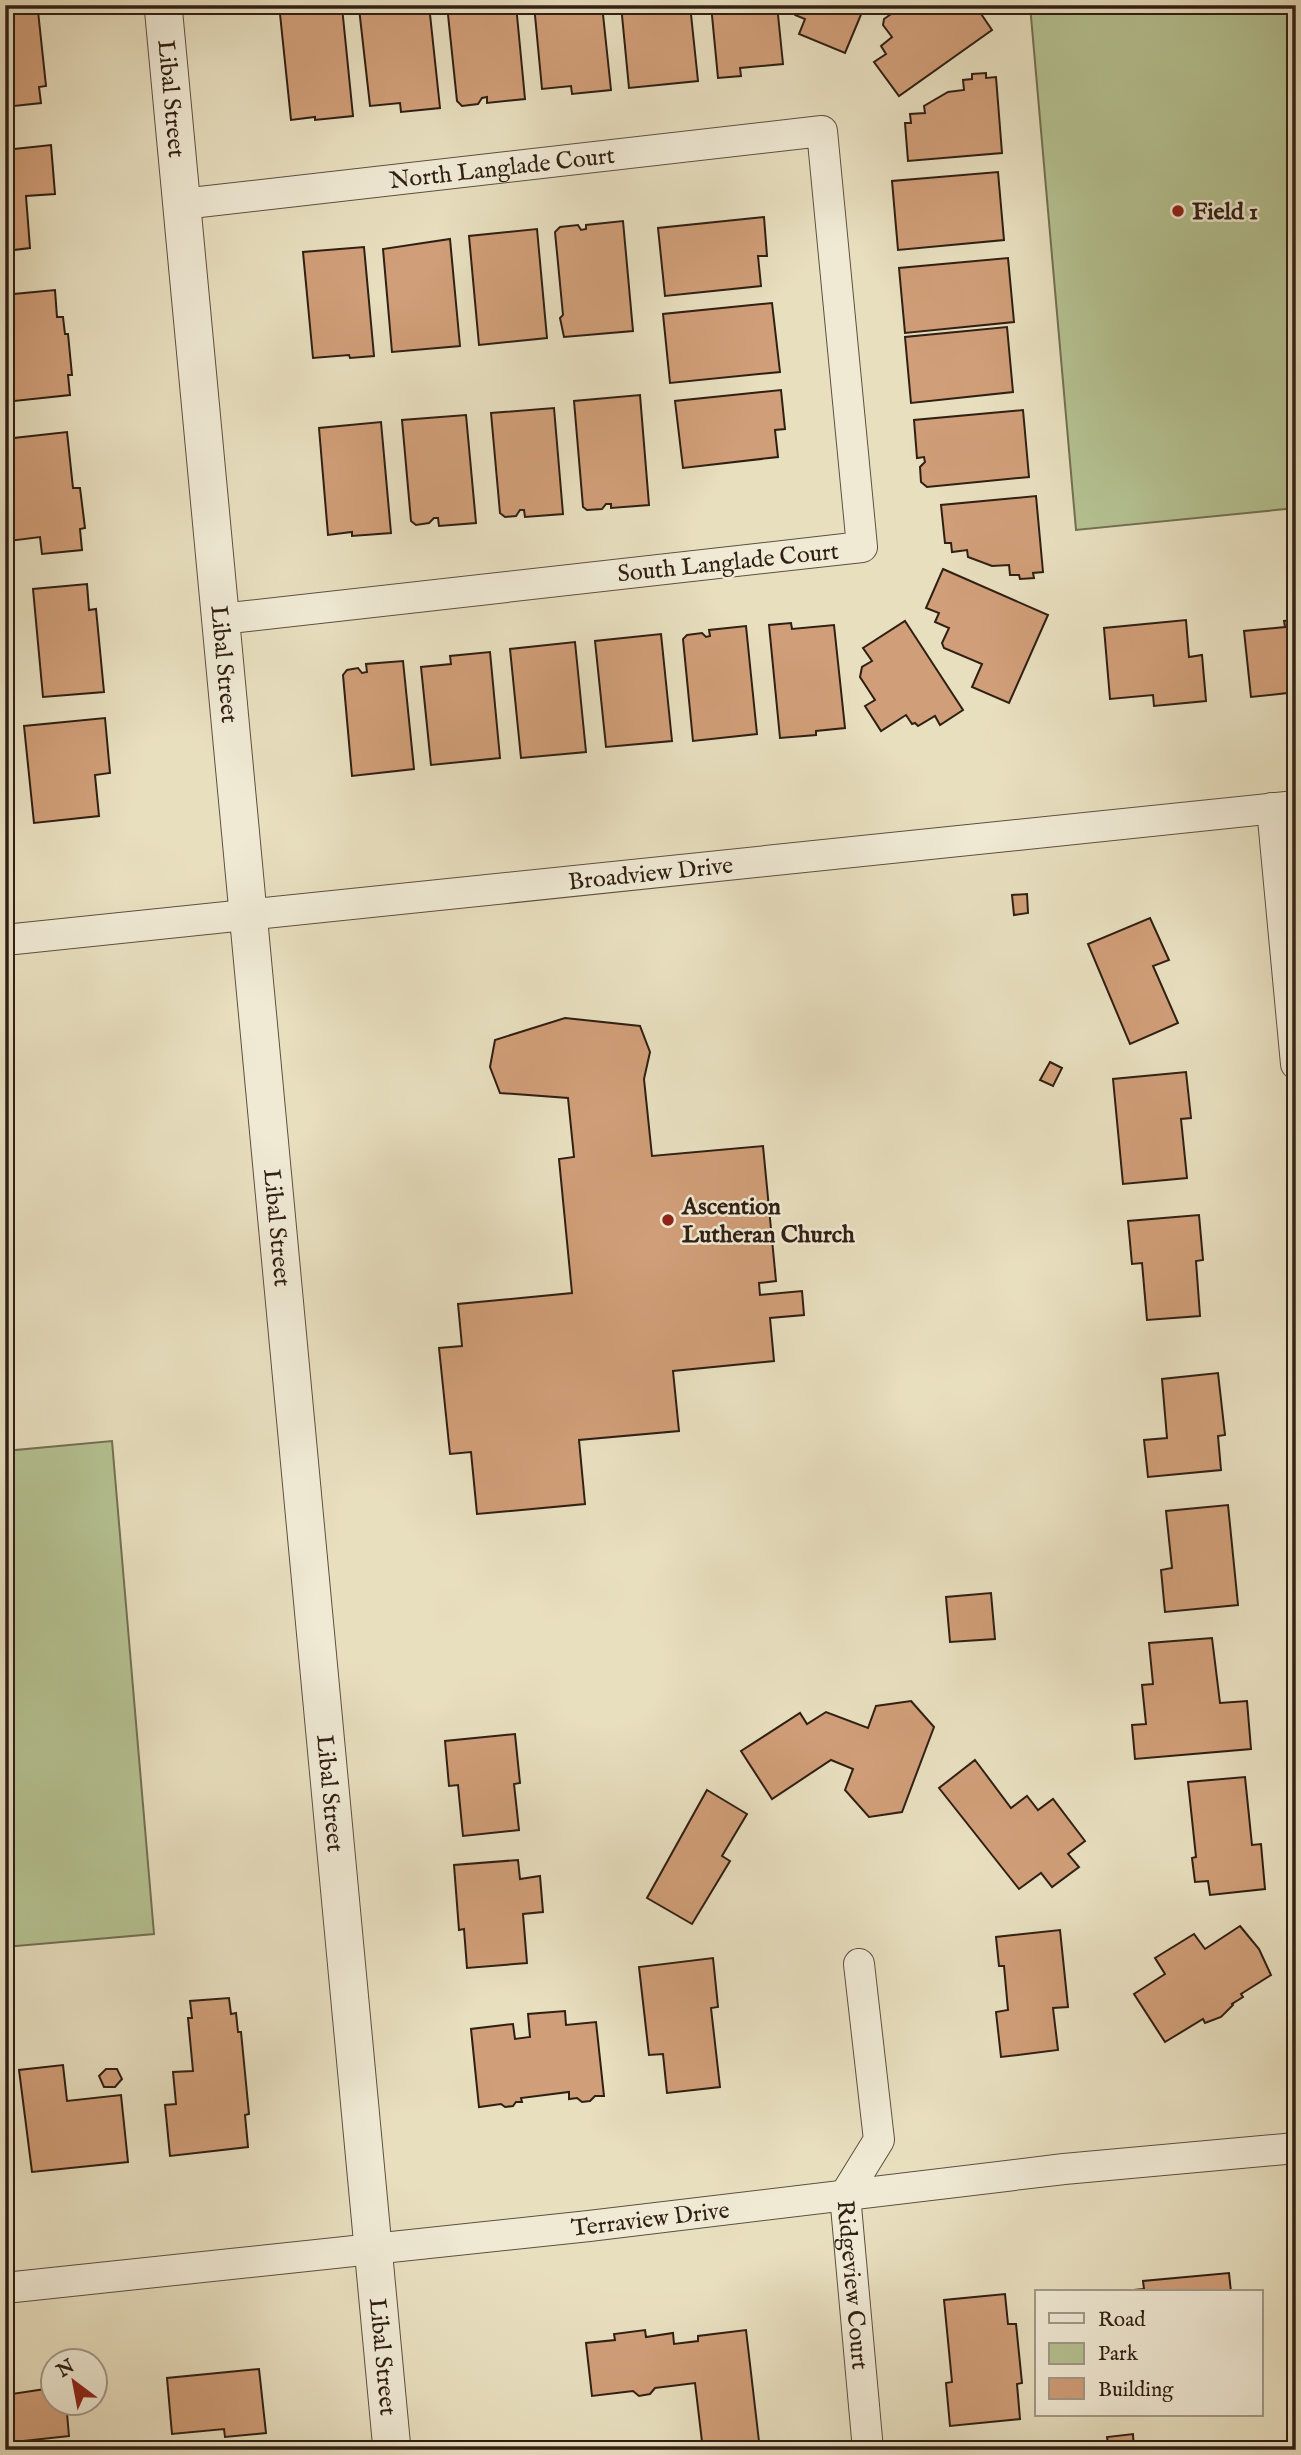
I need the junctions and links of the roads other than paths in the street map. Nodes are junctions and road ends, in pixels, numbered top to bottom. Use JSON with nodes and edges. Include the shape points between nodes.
{"nodes":[{"id":1,"x":163,"y":5,"type":"edge"},
{"id":2,"x":822,"y":131,"type":"joint"},
{"id":3,"x":182,"y":204,"type":"junction"},
{"id":4,"x":222,"y":619,"type":"junction"},
{"id":5,"x":1284,"y":807,"type":"edge"},
{"id":6,"x":249,"y":915,"type":"junction"},
{"id":7,"x":5,"y":940,"type":"edge"},
{"id":8,"x":1296,"y":1064,"type":"edge"},
{"id":9,"x":859,"y":1964,"type":"dead end"},
{"id":10,"x":1296,"y":2148,"type":"edge"},
{"id":11,"x":845,"y":2195,"type":"junction"},
{"id":12,"x":374,"y":2249,"type":"junction"},
{"id":13,"x":5,"y":2288,"type":"edge"},
{"id":14,"x":392,"y":2450,"type":"edge"},
{"id":15,"x":869,"y":2450,"type":"edge"}],
"edges":[{"from":1,"to":3,"type":"street","name":"Libal Street"},
{"from":2,"to":3,"type":"street","name":"North Langlade Court"},
{"from":2,"to":4,"type":"street","name":"South Langlade Court","via":[[862,547]]},
{"from":3,"to":4,"type":"street","name":"Libal Street"},
{"from":4,"to":6,"type":"street","name":"Libal Street"},
{"from":5,"to":6,"type":"street","name":"Broadview Drive"},
{"from":5,"to":8,"type":"street"},
{"from":6,"to":7,"type":"street","name":"Broadview Drive"},
{"from":6,"to":12,"type":"street","name":"Libal Street"},
{"from":9,"to":11,"type":"street","name":"Ridgeview Court","via":[[879,2140]]},
{"from":10,"to":11,"type":"street","name":"Terraview Drive"},
{"from":11,"to":12,"type":"street","name":"Terraview Drive"},
{"from":11,"to":15,"type":"street","name":"Ridgeview Court"},
{"from":12,"to":13,"type":"street","name":"Terraview Drive"},
{"from":12,"to":14,"type":"street","name":"Libal Street"}]}
